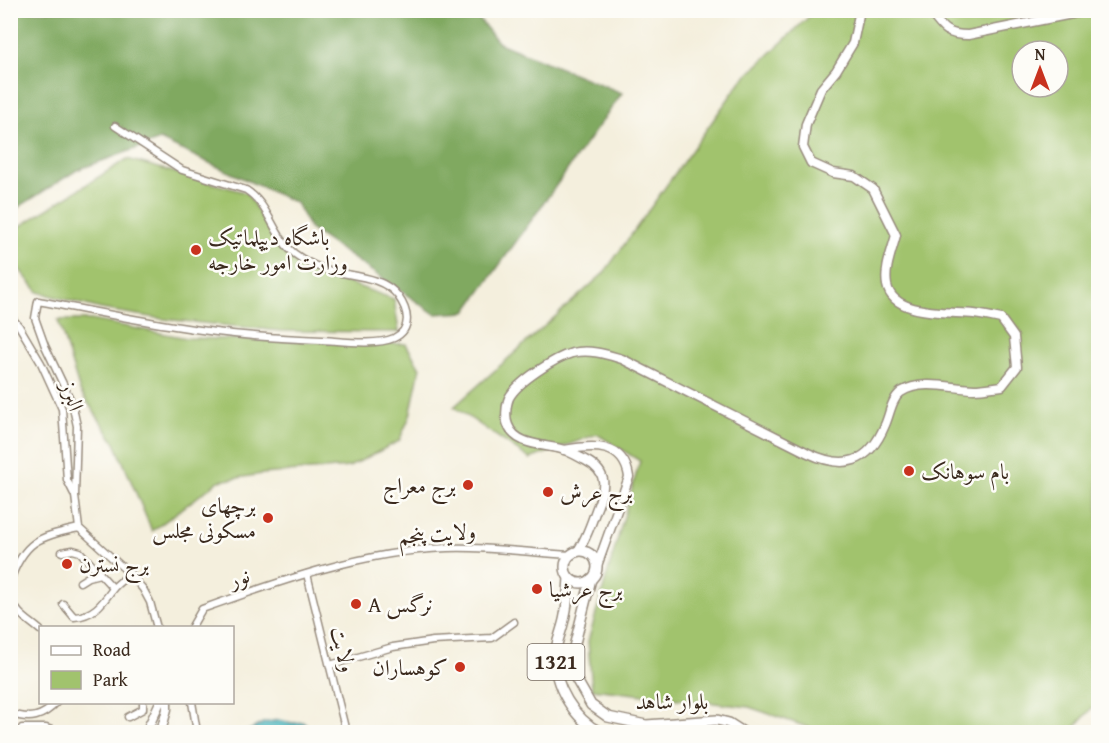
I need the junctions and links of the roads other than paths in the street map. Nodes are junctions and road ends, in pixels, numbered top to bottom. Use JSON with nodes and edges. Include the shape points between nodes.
{"nodes":[{"id":1,"x":860,"y":10,"type":"edge"},
{"id":2,"x":929,"y":10,"type":"edge"},
{"id":3,"x":1092,"y":10,"type":"edge"},
{"id":4,"x":115,"y":126,"type":"dead end"},
{"id":5,"x":10,"y":316,"type":"edge"},
{"id":6,"x":564,"y":450,"type":"junction"},
{"id":7,"x":75,"y":496,"type":"junction"},
{"id":8,"x":79,"y":528,"type":"junction"},
{"id":9,"x":62,"y":552,"type":"dead end"},
{"id":10,"x":574,"y":553,"type":"junction"},
{"id":11,"x":597,"y":566,"type":"junction"},
{"id":12,"x":12,"y":572,"type":"edge"},
{"id":13,"x":100,"y":574,"type":"junction"},
{"id":14,"x":130,"y":574,"type":"junction"},
{"id":15,"x":307,"y":574,"type":"junction"},
{"id":16,"x":569,"y":578,"type":"junction"},
{"id":17,"x":591,"y":579,"type":"junction"},
{"id":18,"x":10,"y":581,"type":"edge"},
{"id":19,"x":80,"y":582,"type":"dead end"},
{"id":20,"x":113,"y":588,"type":"junction"},
{"id":21,"x":10,"y":597,"type":"edge"},
{"id":22,"x":63,"y":604,"type":"dead end"},
{"id":23,"x":514,"y":622,"type":"dead end"},
{"id":24,"x":157,"y":626,"type":"edge"},
{"id":25,"x":192,"y":626,"type":"edge"},
{"id":26,"x":39,"y":629,"type":"edge"},
{"id":27,"x":330,"y":665,"type":"junction"},
{"id":28,"x":55,"y":704,"type":"edge"},
{"id":29,"x":143,"y":704,"type":"edge"},
{"id":30,"x":159,"y":704,"type":"edge"},
{"id":31,"x":166,"y":704,"type":"edge"},
{"id":32,"x":192,"y":704,"type":"edge"},
{"id":33,"x":10,"y":713,"type":"edge"},
{"id":34,"x":21,"y":717,"type":"junction"},
{"id":35,"x":128,"y":717,"type":"dead end"},
{"id":36,"x":22,"y":730,"type":"edge"},
{"id":37,"x":57,"y":732,"type":"edge"},
{"id":38,"x":146,"y":732,"type":"edge"},
{"id":39,"x":159,"y":732,"type":"edge"},
{"id":40,"x":197,"y":732,"type":"edge"},
{"id":41,"x":346,"y":732,"type":"edge"},
{"id":42,"x":600,"y":732,"type":"edge"},
{"id":43,"x":743,"y":732,"type":"edge"}],
"edges":[{"from":1,"to":6,"type":"main road","via":[[853,43],[820,89],[806,124],[803,147],[811,163],[833,173],[854,176],[873,189],[896,235],[887,267],[887,287],[899,302],[945,314],[1001,319],[1014,337],[1017,367],[1002,386],[977,389],[926,385],[902,392],[893,400],[873,449],[856,460],[842,462],[824,461],[622,359],[593,351],[572,354],[537,372],[516,390],[507,411],[508,427],[521,439]]},
{"from":2,"to":3,"type":"main road","via":[[945,31],[955,35]]},
{"from":4,"to":7,"type":"street","via":[[182,170],[252,194],[289,249],[320,268],[378,281],[397,294],[408,324],[395,338],[383,341],[253,336],[38,301],[35,318],[72,403],[77,426]]},
{"from":5,"to":7,"type":"street","name":"البرز","via":[[41,363],[62,409],[67,480]]},
{"from":6,"to":10,"type":"main road","via":[[597,467],[604,482],[583,544]]},
{"from":6,"to":11,"type":"main road","via":[[603,448],[624,459],[627,467],[629,477]]},
{"from":7,"to":8,"type":"street"},
{"from":8,"to":12,"type":"street","via":[[37,539]]},
{"from":8,"to":14,"type":"street"},
{"from":9,"to":13,"type":"street","via":[[80,552]]},
{"from":10,"to":11,"type":"main road","via":[[590,554]]},
{"from":10,"to":15,"type":"street","name":"ولایت پنجم","via":[[444,548],[354,560]]},
{"from":10,"to":16,"type":"main road","via":[[565,563]]},
{"from":11,"to":17,"type":"main road"},
{"from":12,"to":18,"type":"street"},
{"from":13,"to":19,"type":"street"},
{"from":13,"to":20,"type":"street"},
{"from":14,"to":20,"type":"street"},
{"from":14,"to":24,"type":"street","via":[[150,602]]},
{"from":15,"to":25,"type":"street","name":"نور","via":[[202,609]]},
{"from":15,"to":27,"type":"street","name":"ولایت"},
{"from":16,"to":17,"type":"main road","via":[[582,582]]},
{"from":16,"to":42,"type":"main road","number":"1321","via":[[555,657],[558,680],[573,710],[590,728]]},
{"from":17,"to":43,"type":"main road","name":"بلوار شاهد","number":"1321","via":[[572,656],[575,677],[591,705],[608,717],[646,725],[717,720]]},
{"from":20,"to":22,"type":"street","via":[[105,601],[84,616],[74,617]]},
{"from":21,"to":26,"type":"street","via":[[19,615]]},
{"from":23,"to":27,"type":"street","via":[[492,638],[393,647]]},
{"from":27,"to":41,"type":"street","name":"ولایت"},
{"from":28,"to":34,"type":"street","via":[[40,716]]},
{"from":29,"to":35,"type":"street","via":[[143,709]]},
{"from":30,"to":38,"type":"main road"},
{"from":31,"to":39,"type":"main road"},
{"from":32,"to":40,"type":"street"},
{"from":33,"to":34,"type":"street"},
{"from":34,"to":36,"type":"street"},
{"from":36,"to":37,"type":"street","via":[[46,728]]},
{"from":38,"to":39,"type":"main road"}]}
